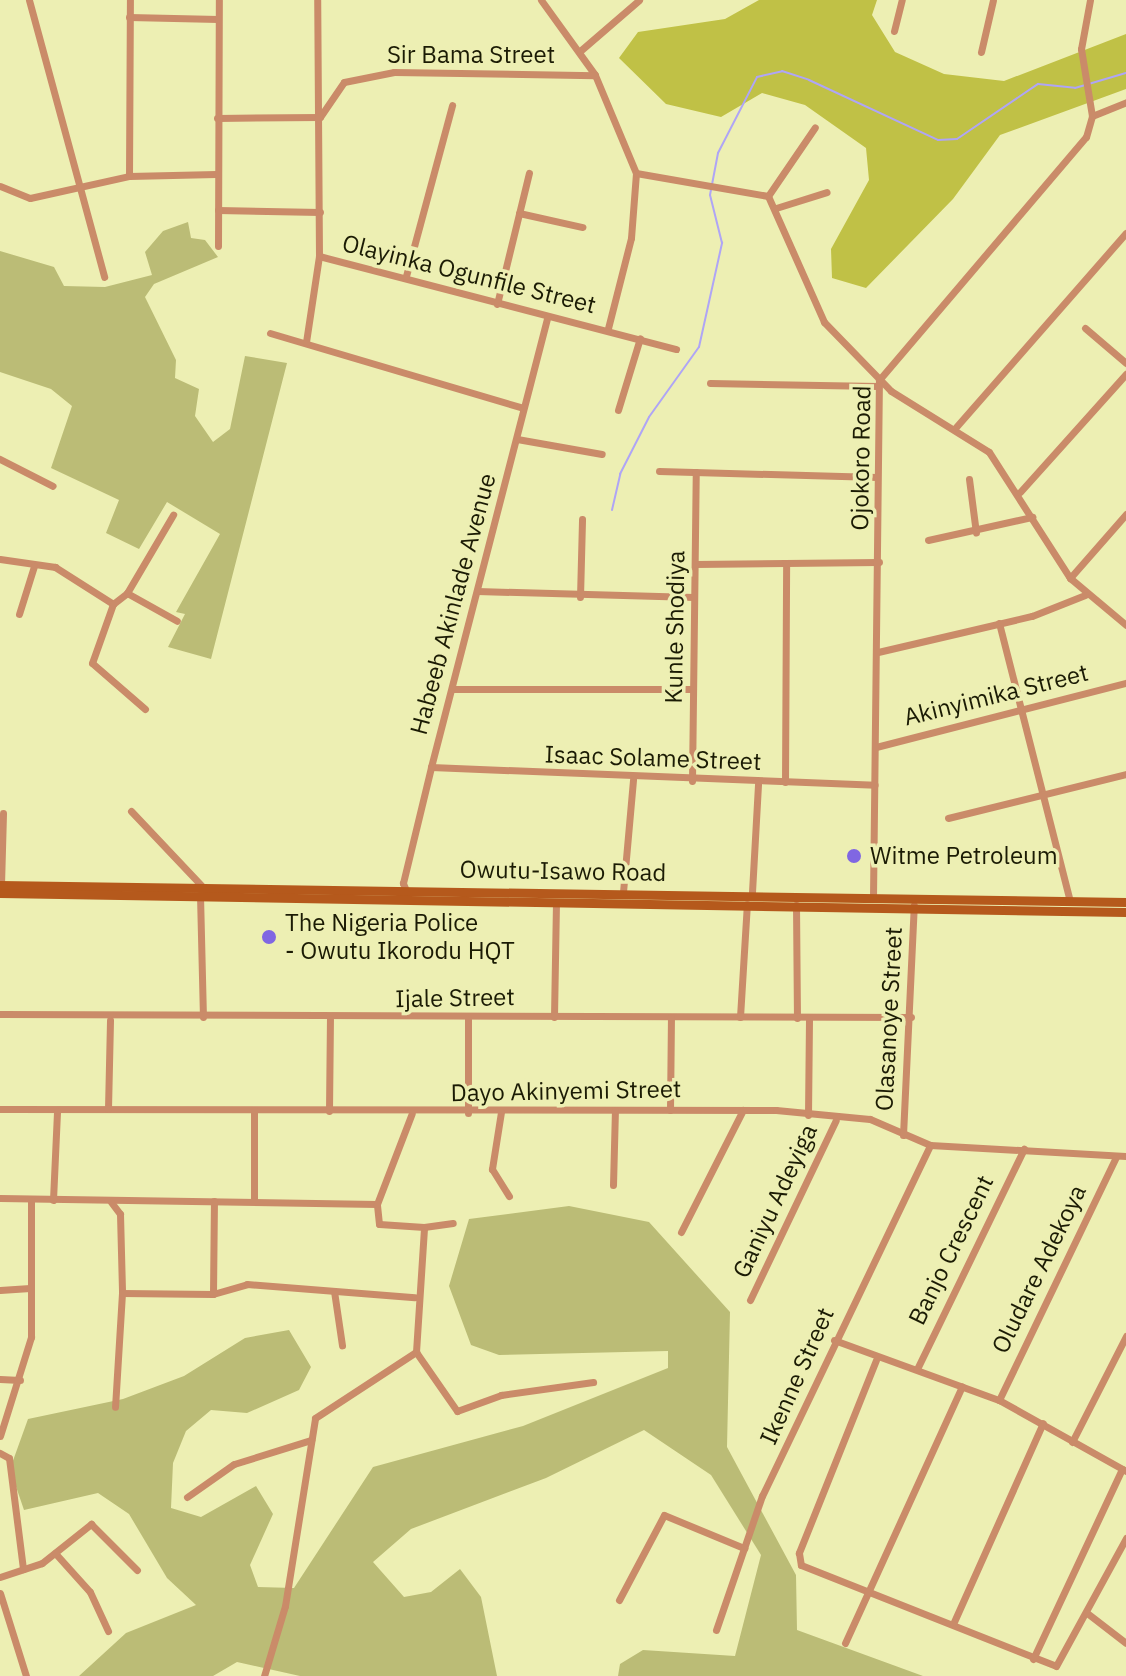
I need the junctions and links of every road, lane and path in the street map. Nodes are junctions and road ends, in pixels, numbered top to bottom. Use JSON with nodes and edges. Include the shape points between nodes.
{"nodes":[{"id":1,"x":29,"y":0,"type":"edge"},
{"id":2,"x":130,"y":0,"type":"edge"},
{"id":3,"x":219,"y":0,"type":"edge"},
{"id":4,"x":317,"y":0,"type":"edge"},
{"id":5,"x":541,"y":0,"type":"edge"},
{"id":6,"x":639,"y":0,"type":"edge"},
{"id":7,"x":902,"y":0,"type":"edge"},
{"id":8,"x":993,"y":0,"type":"edge"},
{"id":9,"x":1090,"y":0,"type":"edge"},
{"id":10,"x":129,"y":17,"type":"junction"},
{"id":11,"x":218,"y":19,"type":"junction"},
{"id":12,"x":894,"y":31,"type":"dead end"},
{"id":13,"x":580,"y":51,"type":"junction"},
{"id":14,"x":981,"y":52,"type":"dead end"},
{"id":15,"x":595,"y":75,"type":"junction"},
{"id":16,"x":1126,"y":102,"type":"edge"},
{"id":17,"x":452,"y":105,"type":"dead end"},
{"id":18,"x":1092,"y":116,"type":"junction"},
{"id":19,"x":320,"y":117,"type":"junction"},
{"id":20,"x":217,"y":118,"type":"junction"},
{"id":21,"x":815,"y":127,"type":"dead end"},
{"id":22,"x":529,"y":173,"type":"dead end"},
{"id":23,"x":636,"y":173,"type":"junction"},
{"id":24,"x":216,"y":174,"type":"junction"},
{"id":25,"x":129,"y":176,"type":"junction"},
{"id":26,"x":79,"y":185,"type":"junction"},
{"id":27,"x":0,"y":186,"type":"edge"},
{"id":28,"x":827,"y":192,"type":"dead end"},
{"id":29,"x":768,"y":196,"type":"junction"},
{"id":30,"x":776,"y":208,"type":"junction"},
{"id":31,"x":218,"y":210,"type":"junction"},
{"id":32,"x":320,"y":212,"type":"junction"},
{"id":33,"x":519,"y":213,"type":"junction"},
{"id":34,"x":582,"y":227,"type":"dead end"},
{"id":35,"x":1124,"y":239,"type":"edge"},
{"id":36,"x":218,"y":246,"type":"dead end"},
{"id":37,"x":319,"y":256,"type":"junction"},
{"id":38,"x":406,"y":276,"type":"junction"},
{"id":39,"x":104,"y":277,"type":"dead end"},
{"id":40,"x":497,"y":304,"type":"junction"},
{"id":41,"x":547,"y":317,"type":"junction"},
{"id":42,"x":608,"y":328,"type":"junction"},
{"id":43,"x":1085,"y":328,"type":"dead end"},
{"id":44,"x":270,"y":333,"type":"dead end"},
{"id":45,"x":640,"y":338,"type":"junction"},
{"id":46,"x":306,"y":342,"type":"junction"},
{"id":47,"x":676,"y":349,"type":"dead end"},
{"id":48,"x":1126,"y":363,"type":"edge"},
{"id":49,"x":1126,"y":374,"type":"edge"},
{"id":50,"x":710,"y":383,"type":"dead end"},
{"id":51,"x":879,"y":383,"type":"junction"},
{"id":52,"x":523,"y":408,"type":"junction"},
{"id":53,"x":618,"y":410,"type":"dead end"},
{"id":54,"x":956,"y":427,"type":"junction"},
{"id":55,"x":517,"y":439,"type":"junction"},
{"id":56,"x":602,"y":454,"type":"dead end"},
{"id":57,"x":0,"y":459,"type":"edge"},
{"id":58,"x":659,"y":471,"type":"dead end"},
{"id":59,"x":696,"y":472,"type":"junction"},
{"id":60,"x":877,"y":477,"type":"junction"},
{"id":61,"x":969,"y":479,"type":"dead end"},
{"id":62,"x":53,"y":486,"type":"dead end"},
{"id":63,"x":1020,"y":492,"type":"junction"},
{"id":64,"x":1126,"y":514,"type":"edge"},
{"id":65,"x":173,"y":515,"type":"dead end"},
{"id":66,"x":1032,"y":517,"type":"junction"},
{"id":67,"x":582,"y":519,"type":"dead end"},
{"id":68,"x":976,"y":533,"type":"junction"},
{"id":69,"x":928,"y":540,"type":"dead end"},
{"id":70,"x":0,"y":559,"type":"edge"},
{"id":71,"x":879,"y":562,"type":"junction"},
{"id":72,"x":695,"y":564,"type":"junction"},
{"id":73,"x":786,"y":564,"type":"junction"},
{"id":74,"x":34,"y":566,"type":"junction"},
{"id":75,"x":1070,"y":578,"type":"junction"},
{"id":76,"x":477,"y":591,"type":"junction"},
{"id":77,"x":127,"y":593,"type":"junction"},
{"id":78,"x":1085,"y":595,"type":"junction"},
{"id":79,"x":580,"y":597,"type":"junction"},
{"id":80,"x":694,"y":597,"type":"junction"},
{"id":81,"x":113,"y":604,"type":"junction"},
{"id":82,"x":19,"y":614,"type":"dead end"},
{"id":83,"x":177,"y":621,"type":"dead end"},
{"id":84,"x":999,"y":623,"type":"junction"},
{"id":85,"x":1126,"y":625,"type":"edge"},
{"id":86,"x":878,"y":652,"type":"junction"},
{"id":87,"x":1126,"y":683,"type":"edge"},
{"id":88,"x":453,"y":689,"type":"junction"},
{"id":89,"x":693,"y":689,"type":"junction"},
{"id":90,"x":1020,"y":708,"type":"junction"},
{"id":91,"x":145,"y":709,"type":"dead end"},
{"id":92,"x":876,"y":747,"type":"junction"},
{"id":93,"x":431,"y":767,"type":"junction"},
{"id":94,"x":1126,"y":774,"type":"edge"},
{"id":95,"x":633,"y":779,"type":"junction"},
{"id":96,"x":692,"y":781,"type":"junction"},
{"id":97,"x":785,"y":782,"type":"junction"},
{"id":98,"x":758,"y":783,"type":"junction"},
{"id":99,"x":875,"y":785,"type":"junction"},
{"id":100,"x":1044,"y":795,"type":"junction"},
{"id":101,"x":131,"y":811,"type":"dead end"},
{"id":102,"x":3,"y":813,"type":"dead end"},
{"id":103,"x":948,"y":818,"type":"dead end"},
{"id":104,"x":0,"y":888,"type":"edge"},
{"id":105,"x":406,"y":889,"type":"junction"},
{"id":106,"x":201,"y":890,"type":"junction"},
{"id":107,"x":623,"y":892,"type":"junction"},
{"id":108,"x":752,"y":892,"type":"junction"},
{"id":109,"x":873,"y":897,"type":"junction"},
{"id":110,"x":1069,"y":898,"type":"junction"},
{"id":111,"x":411,"y":901,"type":"junction"},
{"id":112,"x":1126,"y":902,"type":"edge"},
{"id":113,"x":556,"y":903,"type":"junction"},
{"id":114,"x":747,"y":904,"type":"junction"},
{"id":115,"x":796,"y":905,"type":"junction"},
{"id":116,"x":914,"y":905,"type":"junction"},
{"id":117,"x":1126,"y":912,"type":"edge"},
{"id":118,"x":0,"y":1014,"type":"edge"},
{"id":119,"x":203,"y":1017,"type":"junction"},
{"id":120,"x":554,"y":1017,"type":"junction"},
{"id":121,"x":671,"y":1017,"type":"junction"},
{"id":122,"x":740,"y":1017,"type":"junction"},
{"id":123,"x":911,"y":1017,"type":"junction"},
{"id":124,"x":797,"y":1018,"type":"junction"},
{"id":125,"x":809,"y":1018,"type":"junction"},
{"id":126,"x":330,"y":1019,"type":"junction"},
{"id":127,"x":468,"y":1019,"type":"junction"},
{"id":128,"x":110,"y":1020,"type":"junction"},
{"id":129,"x":0,"y":1109,"type":"edge"},
{"id":130,"x":108,"y":1109,"type":"junction"},
{"id":131,"x":254,"y":1110,"type":"junction"},
{"id":132,"x":615,"y":1110,"type":"junction"},
{"id":133,"x":670,"y":1110,"type":"junction"},
{"id":134,"x":743,"y":1110,"type":"junction"},
{"id":135,"x":57,"y":1111,"type":"junction"},
{"id":136,"x":329,"y":1111,"type":"junction"},
{"id":137,"x":501,"y":1112,"type":"junction"},
{"id":138,"x":412,"y":1113,"type":"junction"},
{"id":139,"x":468,"y":1113,"type":"junction"},
{"id":140,"x":808,"y":1115,"type":"junction"},
{"id":141,"x":836,"y":1120,"type":"junction"},
{"id":142,"x":903,"y":1135,"type":"junction"},
{"id":143,"x":930,"y":1145,"type":"junction"},
{"id":144,"x":1024,"y":1149,"type":"junction"},
{"id":145,"x":1126,"y":1156,"type":"edge"},
{"id":146,"x":1116,"y":1157,"type":"junction"},
{"id":147,"x":613,"y":1185,"type":"dead end"},
{"id":148,"x":509,"y":1196,"type":"dead end"},
{"id":149,"x":0,"y":1198,"type":"edge"},
{"id":150,"x":254,"y":1199,"type":"junction"},
{"id":151,"x":31,"y":1200,"type":"junction"},
{"id":152,"x":53,"y":1200,"type":"junction"},
{"id":153,"x":214,"y":1201,"type":"junction"},
{"id":154,"x":111,"y":1202,"type":"junction"},
{"id":155,"x":377,"y":1204,"type":"junction"},
{"id":156,"x":453,"y":1223,"type":"dead end"},
{"id":157,"x":424,"y":1227,"type":"junction"},
{"id":158,"x":681,"y":1232,"type":"dead end"},
{"id":159,"x":30,"y":1288,"type":"junction"},
{"id":160,"x":0,"y":1290,"type":"edge"},
{"id":161,"x":334,"y":1291,"type":"junction"},
{"id":162,"x":122,"y":1293,"type":"junction"},
{"id":163,"x":213,"y":1294,"type":"junction"},
{"id":164,"x":414,"y":1297,"type":"junction"},
{"id":165,"x":750,"y":1300,"type":"dead end"},
{"id":166,"x":1126,"y":1336,"type":"edge"},
{"id":167,"x":834,"y":1340,"type":"junction"},
{"id":168,"x":342,"y":1345,"type":"dead end"},
{"id":169,"x":416,"y":1352,"type":"junction"},
{"id":170,"x":876,"y":1360,"type":"junction"},
{"id":171,"x":917,"y":1369,"type":"junction"},
{"id":172,"x":0,"y":1379,"type":"edge"},
{"id":173,"x":20,"y":1380,"type":"junction"},
{"id":174,"x":593,"y":1382,"type":"dead end"},
{"id":175,"x":962,"y":1386,"type":"junction"},
{"id":176,"x":999,"y":1400,"type":"junction"},
{"id":177,"x":115,"y":1407,"type":"dead end"},
{"id":178,"x":1043,"y":1423,"type":"junction"},
{"id":179,"x":0,"y":1436,"type":"edge"},
{"id":180,"x":311,"y":1440,"type":"junction"},
{"id":181,"x":1072,"y":1442,"type":"junction"},
{"id":182,"x":0,"y":1453,"type":"edge"},
{"id":183,"x":1124,"y":1470,"type":"edge"},
{"id":184,"x":187,"y":1497,"type":"dead end"},
{"id":185,"x":1126,"y":1538,"type":"edge"},
{"id":186,"x":744,"y":1548,"type":"junction"},
{"id":187,"x":55,"y":1553,"type":"junction"},
{"id":188,"x":23,"y":1569,"type":"junction"},
{"id":189,"x":137,"y":1570,"type":"dead end"},
{"id":190,"x":0,"y":1577,"type":"edge"},
{"id":191,"x":874,"y":1592,"type":"junction"},
{"id":192,"x":0,"y":1593,"type":"edge"},
{"id":193,"x":619,"y":1600,"type":"dead end"},
{"id":194,"x":1087,"y":1613,"type":"junction"},
{"id":195,"x":953,"y":1624,"type":"junction"},
{"id":196,"x":716,"y":1630,"type":"dead end"},
{"id":197,"x":108,"y":1631,"type":"dead end"},
{"id":198,"x":845,"y":1643,"type":"dead end"},
{"id":199,"x":1126,"y":1643,"type":"edge"},
{"id":200,"x":1033,"y":1659,"type":"junction"},
{"id":201,"x":26,"y":1676,"type":"edge"},
{"id":202,"x":264,"y":1676,"type":"edge"}],
"edges":[{"from":1,"to":26,"type":"street"},
{"from":2,"to":10,"type":"street"},
{"from":3,"to":11,"type":"street"},
{"from":4,"to":19,"type":"street"},
{"from":5,"to":13,"type":"street"},
{"from":6,"to":13,"type":"street"},
{"from":7,"to":12,"type":"street"},
{"from":8,"to":14,"type":"street"},
{"from":9,"to":18,"type":"street","via":[[1083,76]]},
{"from":10,"to":11,"type":"street"},
{"from":10,"to":25,"type":"street"},
{"from":11,"to":20,"type":"street"},
{"from":13,"to":15,"type":"street"},
{"from":15,"to":19,"type":"street","name":"Sir Bama Street","via":[[371,75],[335,89]]},
{"from":15,"to":23,"type":"street"},
{"from":16,"to":18,"type":"street"},
{"from":17,"to":38,"type":"street"},
{"from":18,"to":51,"type":"street","name":"Ojokoro Road","via":[[1086,137]]},
{"from":19,"to":20,"type":"street"},
{"from":19,"to":32,"type":"street"},
{"from":20,"to":24,"type":"street"},
{"from":21,"to":29,"type":"street"},
{"from":22,"to":33,"type":"street"},
{"from":23,"to":29,"type":"street","via":[[707,180]]},
{"from":23,"to":42,"type":"street","via":[[631,238]]},
{"from":24,"to":25,"type":"street"},
{"from":24,"to":31,"type":"street"},
{"from":25,"to":26,"type":"street"},
{"from":26,"to":27,"type":"street","via":[[30,198]]},
{"from":26,"to":39,"type":"street"},
{"from":28,"to":30,"type":"street"},
{"from":29,"to":30,"type":"street"},
{"from":30,"to":51,"type":"street","via":[[824,322]]},
{"from":31,"to":32,"type":"street"},
{"from":31,"to":36,"type":"street"},
{"from":32,"to":37,"type":"street"},
{"from":33,"to":34,"type":"street"},
{"from":33,"to":40,"type":"street"},
{"from":35,"to":54,"type":"street"},
{"from":37,"to":38,"type":"street","name":"Olayinka Ogunfile Street"},
{"from":37,"to":46,"type":"street"},
{"from":38,"to":40,"type":"street","name":"Olayinka Ogunfile Street"},
{"from":40,"to":41,"type":"street","name":"Olayinka Ogunfile Street"},
{"from":41,"to":42,"type":"street","name":"Olayinka Ogunfile Street"},
{"from":41,"to":52,"type":"street","name":"Habeeb Akinlade Avenue"},
{"from":42,"to":45,"type":"street","name":"Olayinka Ogunfile Street"},
{"from":43,"to":48,"type":"street"},
{"from":44,"to":46,"type":"street"},
{"from":45,"to":47,"type":"street","name":"Olayinka Ogunfile Street"},
{"from":45,"to":53,"type":"street"},
{"from":46,"to":52,"type":"street"},
{"from":49,"to":63,"type":"street"},
{"from":50,"to":51,"type":"street"},
{"from":51,"to":54,"type":"street"},
{"from":51,"to":60,"type":"street","name":"Ojokoro Road"},
{"from":52,"to":55,"type":"street","name":"Habeeb Akinlade Avenue"},
{"from":54,"to":63,"type":"street","via":[[989,452]]},
{"from":55,"to":56,"type":"street"},
{"from":55,"to":76,"type":"street","name":"Habeeb Akinlade Avenue"},
{"from":57,"to":62,"type":"street"},
{"from":58,"to":59,"type":"street"},
{"from":59,"to":60,"type":"street"},
{"from":59,"to":72,"type":"street","name":"Kunle Shodiya"},
{"from":60,"to":71,"type":"street","name":"Ojokoro Road"},
{"from":61,"to":68,"type":"street"},
{"from":63,"to":66,"type":"street"},
{"from":64,"to":75,"type":"street"},
{"from":65,"to":77,"type":"street"},
{"from":66,"to":68,"type":"street"},
{"from":66,"to":75,"type":"street"},
{"from":67,"to":79,"type":"street"},
{"from":68,"to":69,"type":"street"},
{"from":70,"to":74,"type":"street"},
{"from":71,"to":73,"type":"street"},
{"from":71,"to":86,"type":"street","name":"Ojokoro Road"},
{"from":72,"to":73,"type":"street"},
{"from":72,"to":80,"type":"street","name":"Kunle Shodiya"},
{"from":73,"to":97,"type":"street"},
{"from":74,"to":81,"type":"street","via":[[55,567]]},
{"from":74,"to":82,"type":"street"},
{"from":75,"to":78,"type":"street"},
{"from":76,"to":79,"type":"street"},
{"from":76,"to":88,"type":"street","name":"Habeeb Akinlade Avenue"},
{"from":77,"to":81,"type":"street"},
{"from":77,"to":83,"type":"street"},
{"from":78,"to":84,"type":"street"},
{"from":78,"to":85,"type":"street"},
{"from":79,"to":80,"type":"street"},
{"from":80,"to":89,"type":"street","name":"Kunle Shodiya"},
{"from":81,"to":91,"type":"street","via":[[93,667]]},
{"from":84,"to":86,"type":"street"},
{"from":84,"to":90,"type":"street"},
{"from":86,"to":92,"type":"street","name":"Ojokoro Road"},
{"from":87,"to":90,"type":"street","name":"Akinyimika Street"},
{"from":88,"to":89,"type":"street"},
{"from":88,"to":93,"type":"street","name":"Habeeb Akinlade Avenue"},
{"from":89,"to":96,"type":"street","name":"Kunle Shodiya"},
{"from":90,"to":92,"type":"street","name":"Akinyimika Street"},
{"from":90,"to":100,"type":"street"},
{"from":92,"to":99,"type":"street","name":"Ojokoro Road"},
{"from":93,"to":95,"type":"street","name":"Isaac Solame Street"},
{"from":93,"to":105,"type":"street","name":"Habeeb Akinlade Avenue"},
{"from":94,"to":100,"type":"street"},
{"from":95,"to":96,"type":"street","name":"Isaac Solame Street"},
{"from":95,"to":107,"type":"street"},
{"from":96,"to":98,"type":"street","name":"Isaac Solame Street"},
{"from":97,"to":98,"type":"street","name":"Isaac Solame Street"},
{"from":97,"to":99,"type":"street","name":"Isaac Solame Street"},
{"from":98,"to":108,"type":"street"},
{"from":99,"to":109,"type":"street","name":"Ojokoro Road"},
{"from":100,"to":103,"type":"street"},
{"from":100,"to":110,"type":"street"},
{"from":101,"to":106,"type":"street"},
{"from":102,"to":104,"type":"street"},
{"from":104,"to":106,"type":"street","name":"Owutu-Isawo Road"},
{"from":105,"to":106,"type":"street","name":"Owutu-Isawo Road"},
{"from":105,"to":107,"type":"street","name":"Owutu-Isawo Road"},
{"from":105,"to":111,"type":"street"},
{"from":106,"to":111,"type":"street","name":"Owutu-Isawo Road"},
{"from":106,"to":119,"type":"street"},
{"from":107,"to":108,"type":"street","name":"Owutu-Isawo Road"},
{"from":108,"to":109,"type":"street","name":"Owutu-Isawo Road"},
{"from":109,"to":110,"type":"street","name":"Owutu-Isawo Road"},
{"from":110,"to":112,"type":"street","name":"Owutu-Isawo Road"},
{"from":111,"to":113,"type":"street","name":"Owutu-Isawo Road"},
{"from":113,"to":114,"type":"street","name":"Owutu-Isawo Road"},
{"from":113,"to":120,"type":"street"},
{"from":114,"to":115,"type":"street","name":"Owutu-Isawo Road"},
{"from":114,"to":122,"type":"street"},
{"from":115,"to":116,"type":"street","name":"Owutu-Isawo Road"},
{"from":115,"to":124,"type":"street"},
{"from":116,"to":117,"type":"street","name":"Owutu-Isawo Road"},
{"from":116,"to":123,"type":"street","name":"Olasanoye Street"},
{"from":118,"to":128,"type":"street","name":"Ijale Street"},
{"from":119,"to":126,"type":"street","name":"Ijale Street"},
{"from":119,"to":128,"type":"street","name":"Ijale Street"},
{"from":120,"to":121,"type":"street","name":"Ijale Street"},
{"from":120,"to":127,"type":"street","name":"Ijale Street"},
{"from":121,"to":122,"type":"street","name":"Ijale Street"},
{"from":121,"to":133,"type":"street"},
{"from":122,"to":124,"type":"street","name":"Ijale Street"},
{"from":123,"to":125,"type":"street","name":"Ijale Street"},
{"from":123,"to":142,"type":"street","name":"Olasanoye Street"},
{"from":124,"to":125,"type":"street","name":"Ijale Street"},
{"from":125,"to":140,"type":"street"},
{"from":126,"to":127,"type":"street","name":"Ijale Street"},
{"from":126,"to":136,"type":"street"},
{"from":127,"to":139,"type":"street"},
{"from":128,"to":130,"type":"street"},
{"from":129,"to":135,"type":"street","name":"Dayo Akinyemi Street"},
{"from":130,"to":131,"type":"street","name":"Dayo Akinyemi Street"},
{"from":130,"to":135,"type":"street","name":"Dayo Akinyemi Street"},
{"from":131,"to":136,"type":"street","name":"Dayo Akinyemi Street"},
{"from":131,"to":150,"type":"street"},
{"from":132,"to":133,"type":"street","name":"Dayo Akinyemi Street"},
{"from":132,"to":137,"type":"street","name":"Dayo Akinyemi Street"},
{"from":132,"to":147,"type":"street"},
{"from":133,"to":134,"type":"street","name":"Dayo Akinyemi Street"},
{"from":134,"to":140,"type":"street","name":"Dayo Akinyemi Street"},
{"from":134,"to":158,"type":"street"},
{"from":135,"to":152,"type":"street"},
{"from":136,"to":138,"type":"street","name":"Dayo Akinyemi Street"},
{"from":137,"to":139,"type":"street","name":"Dayo Akinyemi Street"},
{"from":137,"to":148,"type":"street","via":[[492,1169]]},
{"from":138,"to":139,"type":"street","name":"Dayo Akinyemi Street"},
{"from":138,"to":155,"type":"street"},
{"from":140,"to":141,"type":"street","name":"Dayo Akinyemi Street"},
{"from":141,"to":142,"type":"street","name":"Dayo Akinyemi Street","via":[[870,1119]]},
{"from":141,"to":165,"type":"street","name":"Ganiyu Adeyiga"},
{"from":142,"to":143,"type":"street","name":"Dayo Akinyemi Street"},
{"from":143,"to":144,"type":"street","name":"Dayo Akinyemi Street"},
{"from":143,"to":167,"type":"street","name":"Ikenne Street"},
{"from":144,"to":146,"type":"street","name":"Dayo Akinyemi Street"},
{"from":144,"to":171,"type":"street","name":"Banjo Crescent"},
{"from":145,"to":146,"type":"street","name":"Dayo Akinyemi Street"},
{"from":146,"to":176,"type":"street","name":"Oludare Adekoya"},
{"from":149,"to":151,"type":"street"},
{"from":150,"to":153,"type":"street"},
{"from":150,"to":155,"type":"street"},
{"from":151,"to":152,"type":"street"},
{"from":151,"to":159,"type":"street"},
{"from":152,"to":154,"type":"street"},
{"from":153,"to":154,"type":"street"},
{"from":153,"to":163,"type":"street"},
{"from":154,"to":162,"type":"street","via":[[120,1214]]},
{"from":155,"to":157,"type":"street","via":[[379,1224]]},
{"from":156,"to":157,"type":"street"},
{"from":157,"to":164,"type":"street"},
{"from":159,"to":160,"type":"street"},
{"from":159,"to":173,"type":"street","via":[[31,1337]]},
{"from":161,"to":163,"type":"street","via":[[247,1284]]},
{"from":161,"to":164,"type":"street"},
{"from":161,"to":168,"type":"street"},
{"from":162,"to":163,"type":"street"},
{"from":162,"to":177,"type":"street"},
{"from":164,"to":169,"type":"street"},
{"from":166,"to":181,"type":"street"},
{"from":167,"to":170,"type":"street"},
{"from":167,"to":186,"type":"street","name":"Ikenne Street"},
{"from":169,"to":174,"type":"street","via":[[457,1411],[501,1395]]},
{"from":169,"to":180,"type":"street","via":[[326,1404]]},
{"from":170,"to":171,"type":"street"},
{"from":170,"to":191,"type":"street","via":[[798,1560]]},
{"from":171,"to":175,"type":"street"},
{"from":172,"to":173,"type":"street"},
{"from":173,"to":179,"type":"street"},
{"from":175,"to":176,"type":"street"},
{"from":175,"to":191,"type":"street"},
{"from":176,"to":178,"type":"street"},
{"from":178,"to":181,"type":"street"},
{"from":178,"to":195,"type":"street"},
{"from":180,"to":184,"type":"street","via":[[234,1464]]},
{"from":180,"to":202,"type":"street","via":[[285,1606]]},
{"from":181,"to":183,"type":"street"},
{"from":182,"to":188,"type":"street","via":[[9,1458]]},
{"from":183,"to":200,"type":"street"},
{"from":185,"to":194,"type":"street"},
{"from":186,"to":193,"type":"street","via":[[664,1515]]},
{"from":186,"to":196,"type":"street","name":"Ikenne Street"},
{"from":187,"to":188,"type":"street"},
{"from":187,"to":189,"type":"street","via":[[95,1525]]},
{"from":187,"to":197,"type":"street","via":[[90,1592]]},
{"from":188,"to":190,"type":"street"},
{"from":191,"to":195,"type":"street"},
{"from":191,"to":198,"type":"street"},
{"from":192,"to":201,"type":"street"},
{"from":194,"to":199,"type":"street"},
{"from":194,"to":200,"type":"street","via":[[1056,1666]]},
{"from":195,"to":200,"type":"street"}]}
